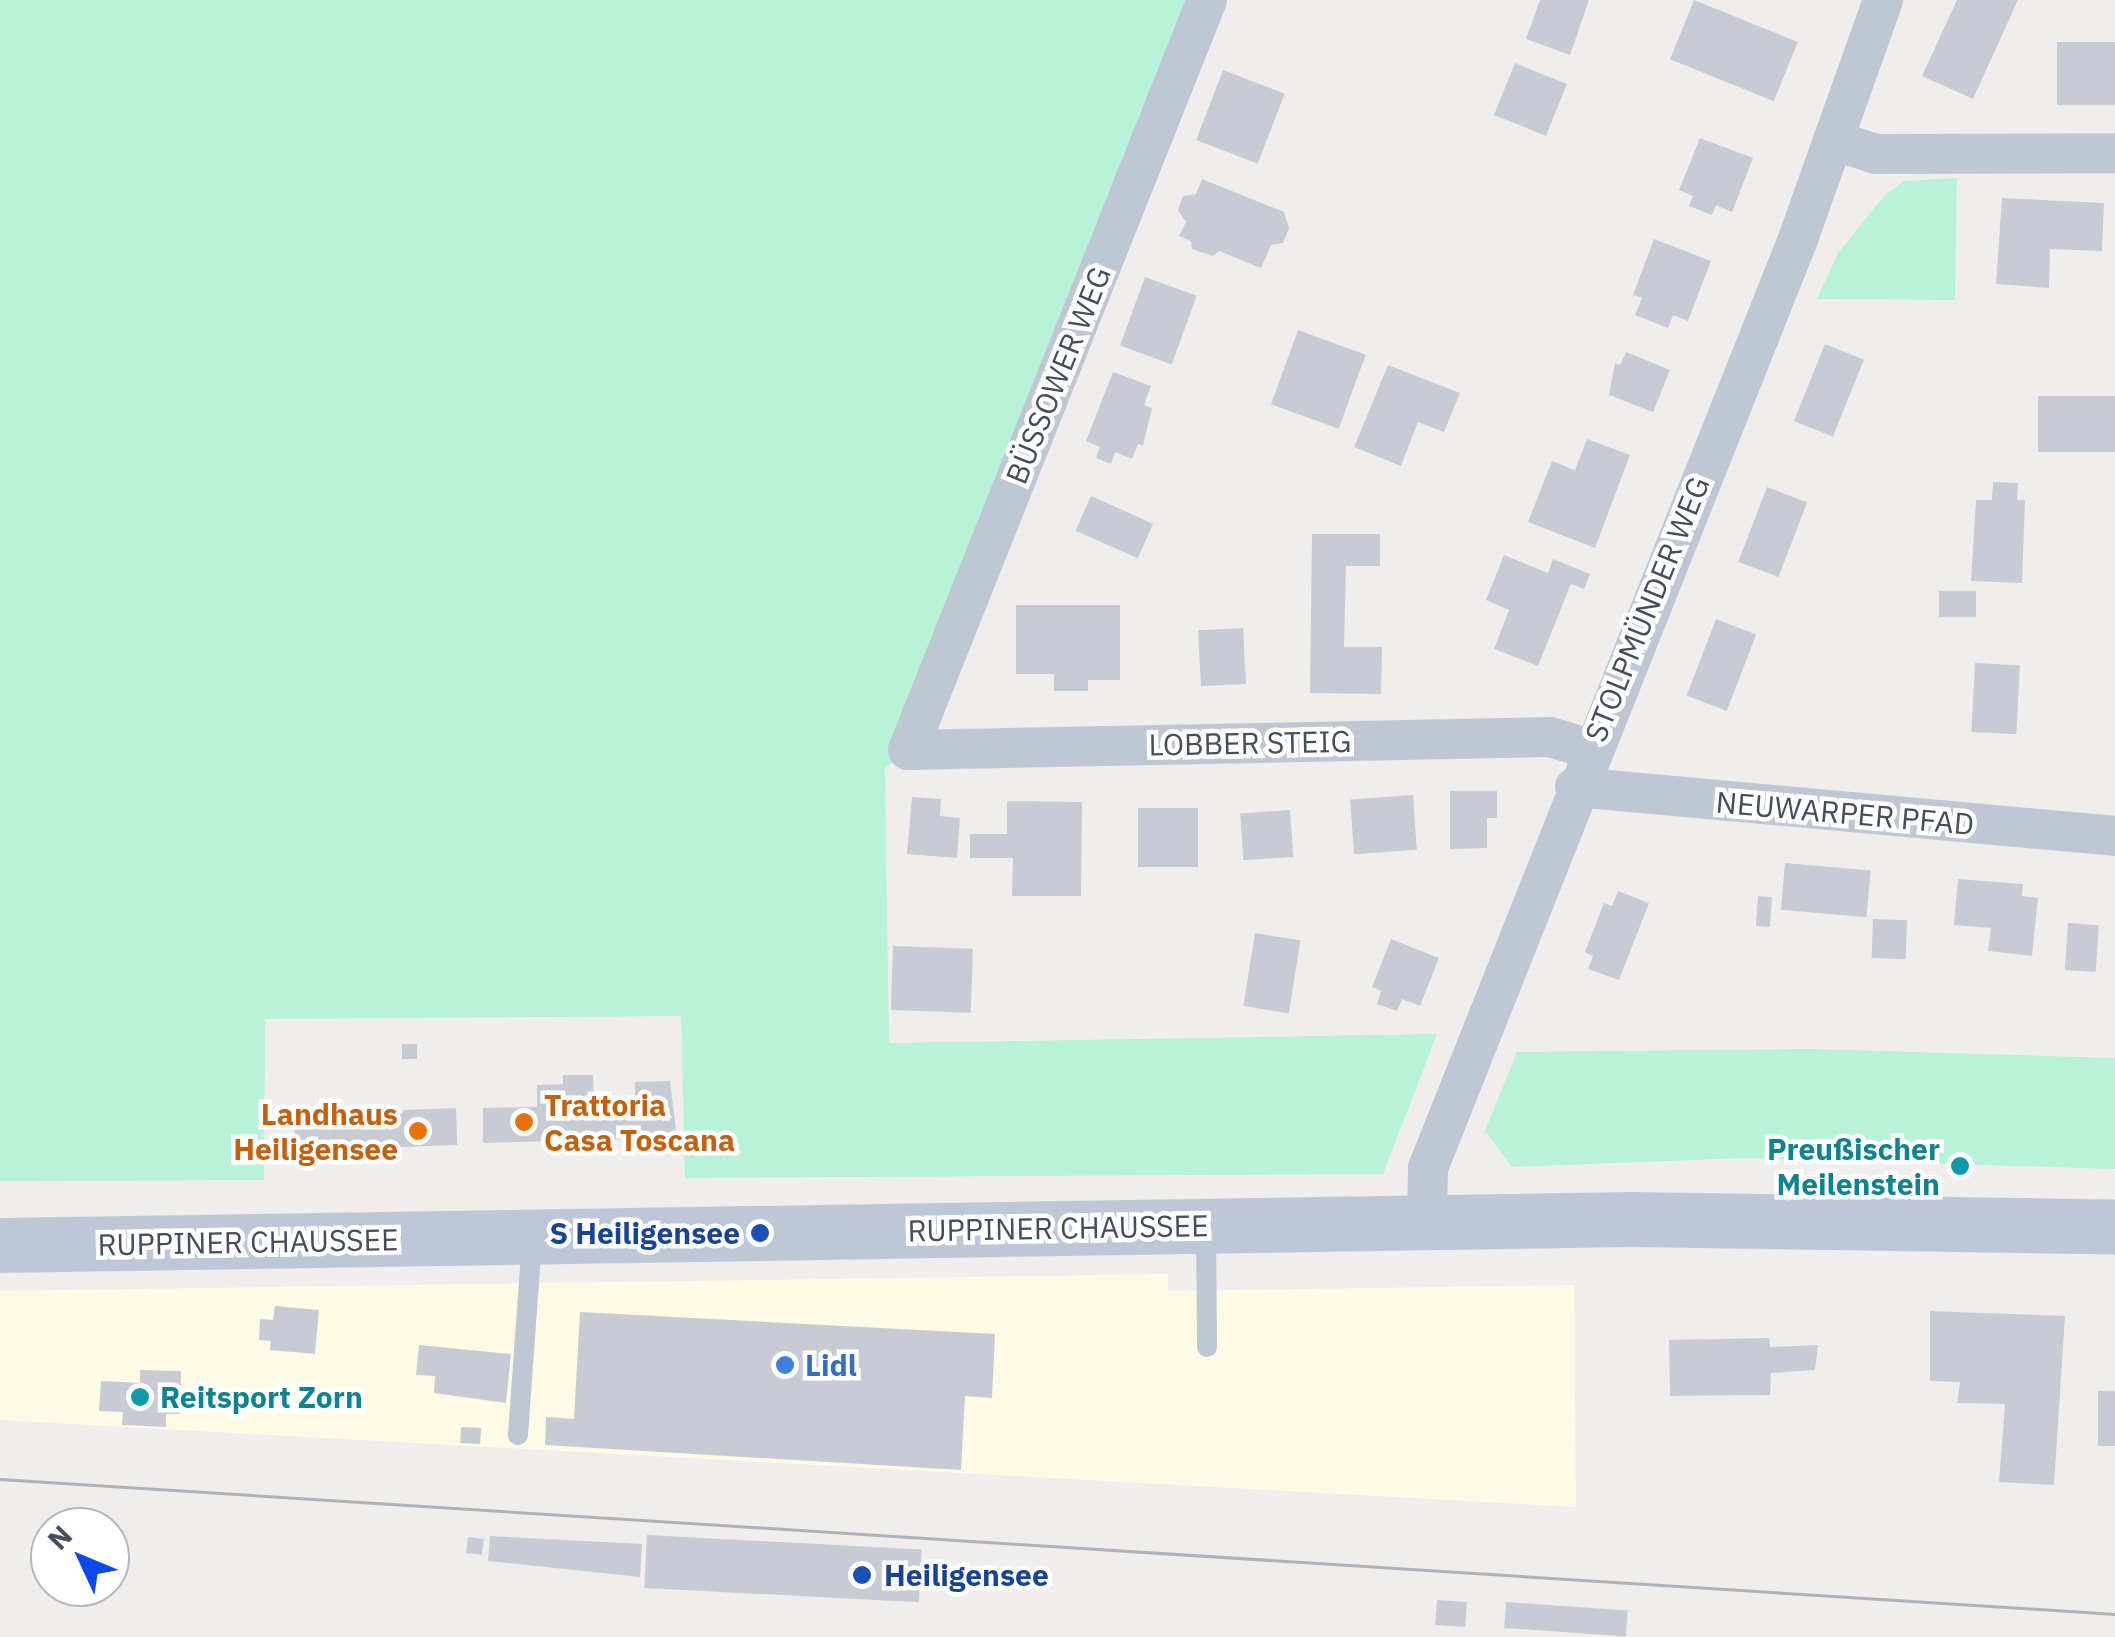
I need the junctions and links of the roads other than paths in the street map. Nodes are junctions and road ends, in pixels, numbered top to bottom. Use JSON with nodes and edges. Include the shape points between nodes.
{"nodes":[{"id":1,"x":1207,"y":0,"type":"edge"},
{"id":2,"x":1883,"y":0,"type":"edge"},
{"id":3,"x":1833,"y":140,"type":"junction"},
{"id":4,"x":2115,"y":153,"type":"edge"},
{"id":5,"x":1590,"y":749,"type":"junction"},
{"id":6,"x":908,"y":750,"type":"joint"},
{"id":7,"x":1575,"y":788,"type":"junction"},
{"id":8,"x":2115,"y":836,"type":"edge"},
{"id":9,"x":1427,"y":1222,"type":"junction"},
{"id":10,"x":1206,"y":1226,"type":"junction"},
{"id":11,"x":2115,"y":1227,"type":"edge"},
{"id":12,"x":532,"y":1238,"type":"junction"},
{"id":13,"x":0,"y":1245,"type":"edge"},
{"id":14,"x":1207,"y":1346,"type":"dead end"},
{"id":15,"x":518,"y":1435,"type":"dead end"}],
"edges":[{"from":1,"to":6,"type":"street","name":"BÜSSOWER WEG"},
{"from":2,"to":3,"type":"street","name":"STOLPMÜNDER WEG"},
{"from":3,"to":4,"type":"street","via":[[1876,154]]},
{"from":3,"to":5,"type":"street","name":"STOLPMÜNDER WEG"},
{"from":5,"to":6,"type":"street","name":"LOBBER STEIG","via":[[1550,737]]},
{"from":5,"to":7,"type":"street","name":"STOLPMÜNDER WEG"},
{"from":7,"to":8,"type":"street","name":"NEUWARPER PFAD"},
{"from":7,"to":9,"type":"street","name":"STOLPMÜNDER WEG","via":[[1428,1168]]},
{"from":9,"to":10,"type":"main road","name":"RUPPINER CHAUSSEE"},
{"from":9,"to":11,"type":"main road","name":"RUPPINER CHAUSSEE","via":[[1793,1218]]},
{"from":10,"to":12,"type":"main road","name":"RUPPINER CHAUSSEE"},
{"from":10,"to":14,"type":"lane"},
{"from":12,"to":13,"type":"main road","name":"RUPPINER CHAUSSEE"},
{"from":12,"to":15,"type":"lane"}]}
